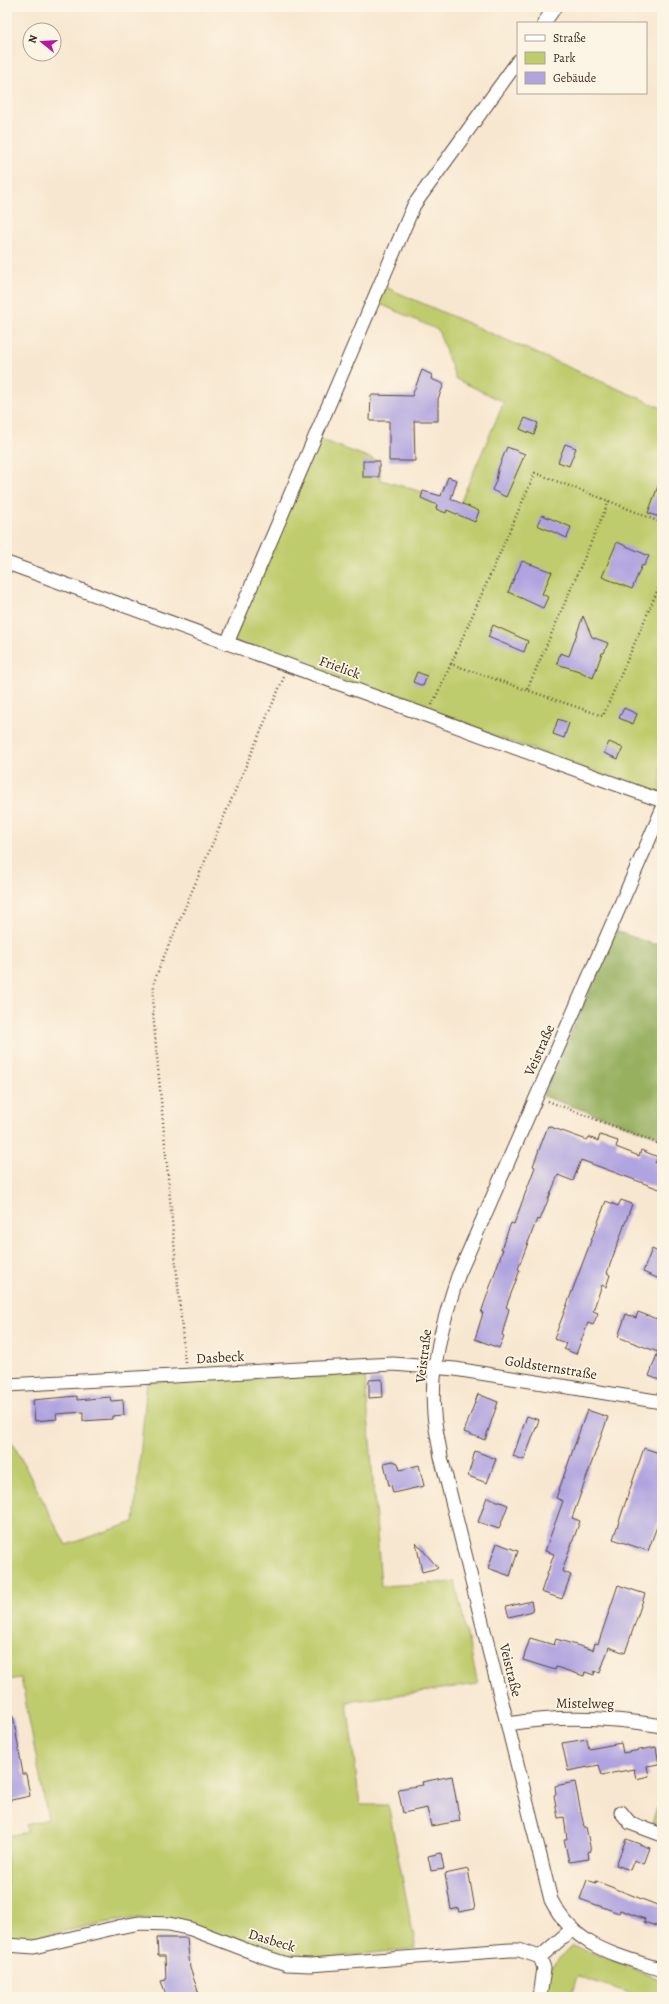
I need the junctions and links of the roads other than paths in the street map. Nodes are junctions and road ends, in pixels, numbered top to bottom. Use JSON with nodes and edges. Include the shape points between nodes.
{"nodes":[{"id":1,"x":555,"y":7,"type":"edge"},
{"id":2,"x":545,"y":22,"type":"edge"},
{"id":3,"x":517,"y":62,"type":"edge"},
{"id":4,"x":7,"y":563,"type":"edge"},
{"id":5,"x":227,"y":643,"type":"junction"},
{"id":6,"x":662,"y":801,"type":"edge"},
{"id":7,"x":662,"y":810,"type":"edge"},
{"id":8,"x":435,"y":1366,"type":"junction"},
{"id":9,"x":7,"y":1385,"type":"edge"},
{"id":10,"x":662,"y":1402,"type":"edge"},
{"id":11,"x":508,"y":1724,"type":"junction"},
{"id":12,"x":662,"y":1726,"type":"edge"},
{"id":13,"x":621,"y":1812,"type":"dead end"},
{"id":14,"x":662,"y":1835,"type":"edge"},
{"id":15,"x":571,"y":1930,"type":"junction"},
{"id":16,"x":7,"y":1945,"type":"edge"},
{"id":17,"x":540,"y":1957,"type":"junction"},
{"id":18,"x":662,"y":1970,"type":"edge"},
{"id":19,"x":540,"y":1997,"type":"edge"}],
"edges":[{"from":1,"to":2,"type":"street"},
{"from":3,"to":5,"type":"street","via":[[414,205]]},
{"from":4,"to":5,"type":"street","name":"Frielick"},
{"from":5,"to":6,"type":"street","name":"Frielick"},
{"from":7,"to":8,"type":"street","name":"Veistraße","via":[[458,1276],[443,1323]]},
{"from":8,"to":9,"type":"street","name":"Dasbeck","via":[[386,1364]]},
{"from":8,"to":10,"type":"street","name":"Goldsternstraße"},
{"from":8,"to":11,"type":"street","name":"Veistraße","via":[[434,1414],[442,1457]]},
{"from":11,"to":12,"type":"street","name":"Mistelweg","via":[[553,1718],[590,1718]]},
{"from":11,"to":15,"type":"street","name":"Veistraße","via":[[550,1900]]},
{"from":13,"to":14,"type":"street","via":[[630,1823]]},
{"from":15,"to":17,"type":"street"},
{"from":15,"to":18,"type":"street","name":"Veistraße","via":[[587,1942],[606,1951]]},
{"from":16,"to":17,"type":"street","name":"Dasbeck","via":[[34,1947],[140,1923],[169,1924],[191,1929],[287,1964],[310,1965],[510,1950],[519,1950]]},
{"from":17,"to":19,"type":"street","via":[[544,1968]]}]}
